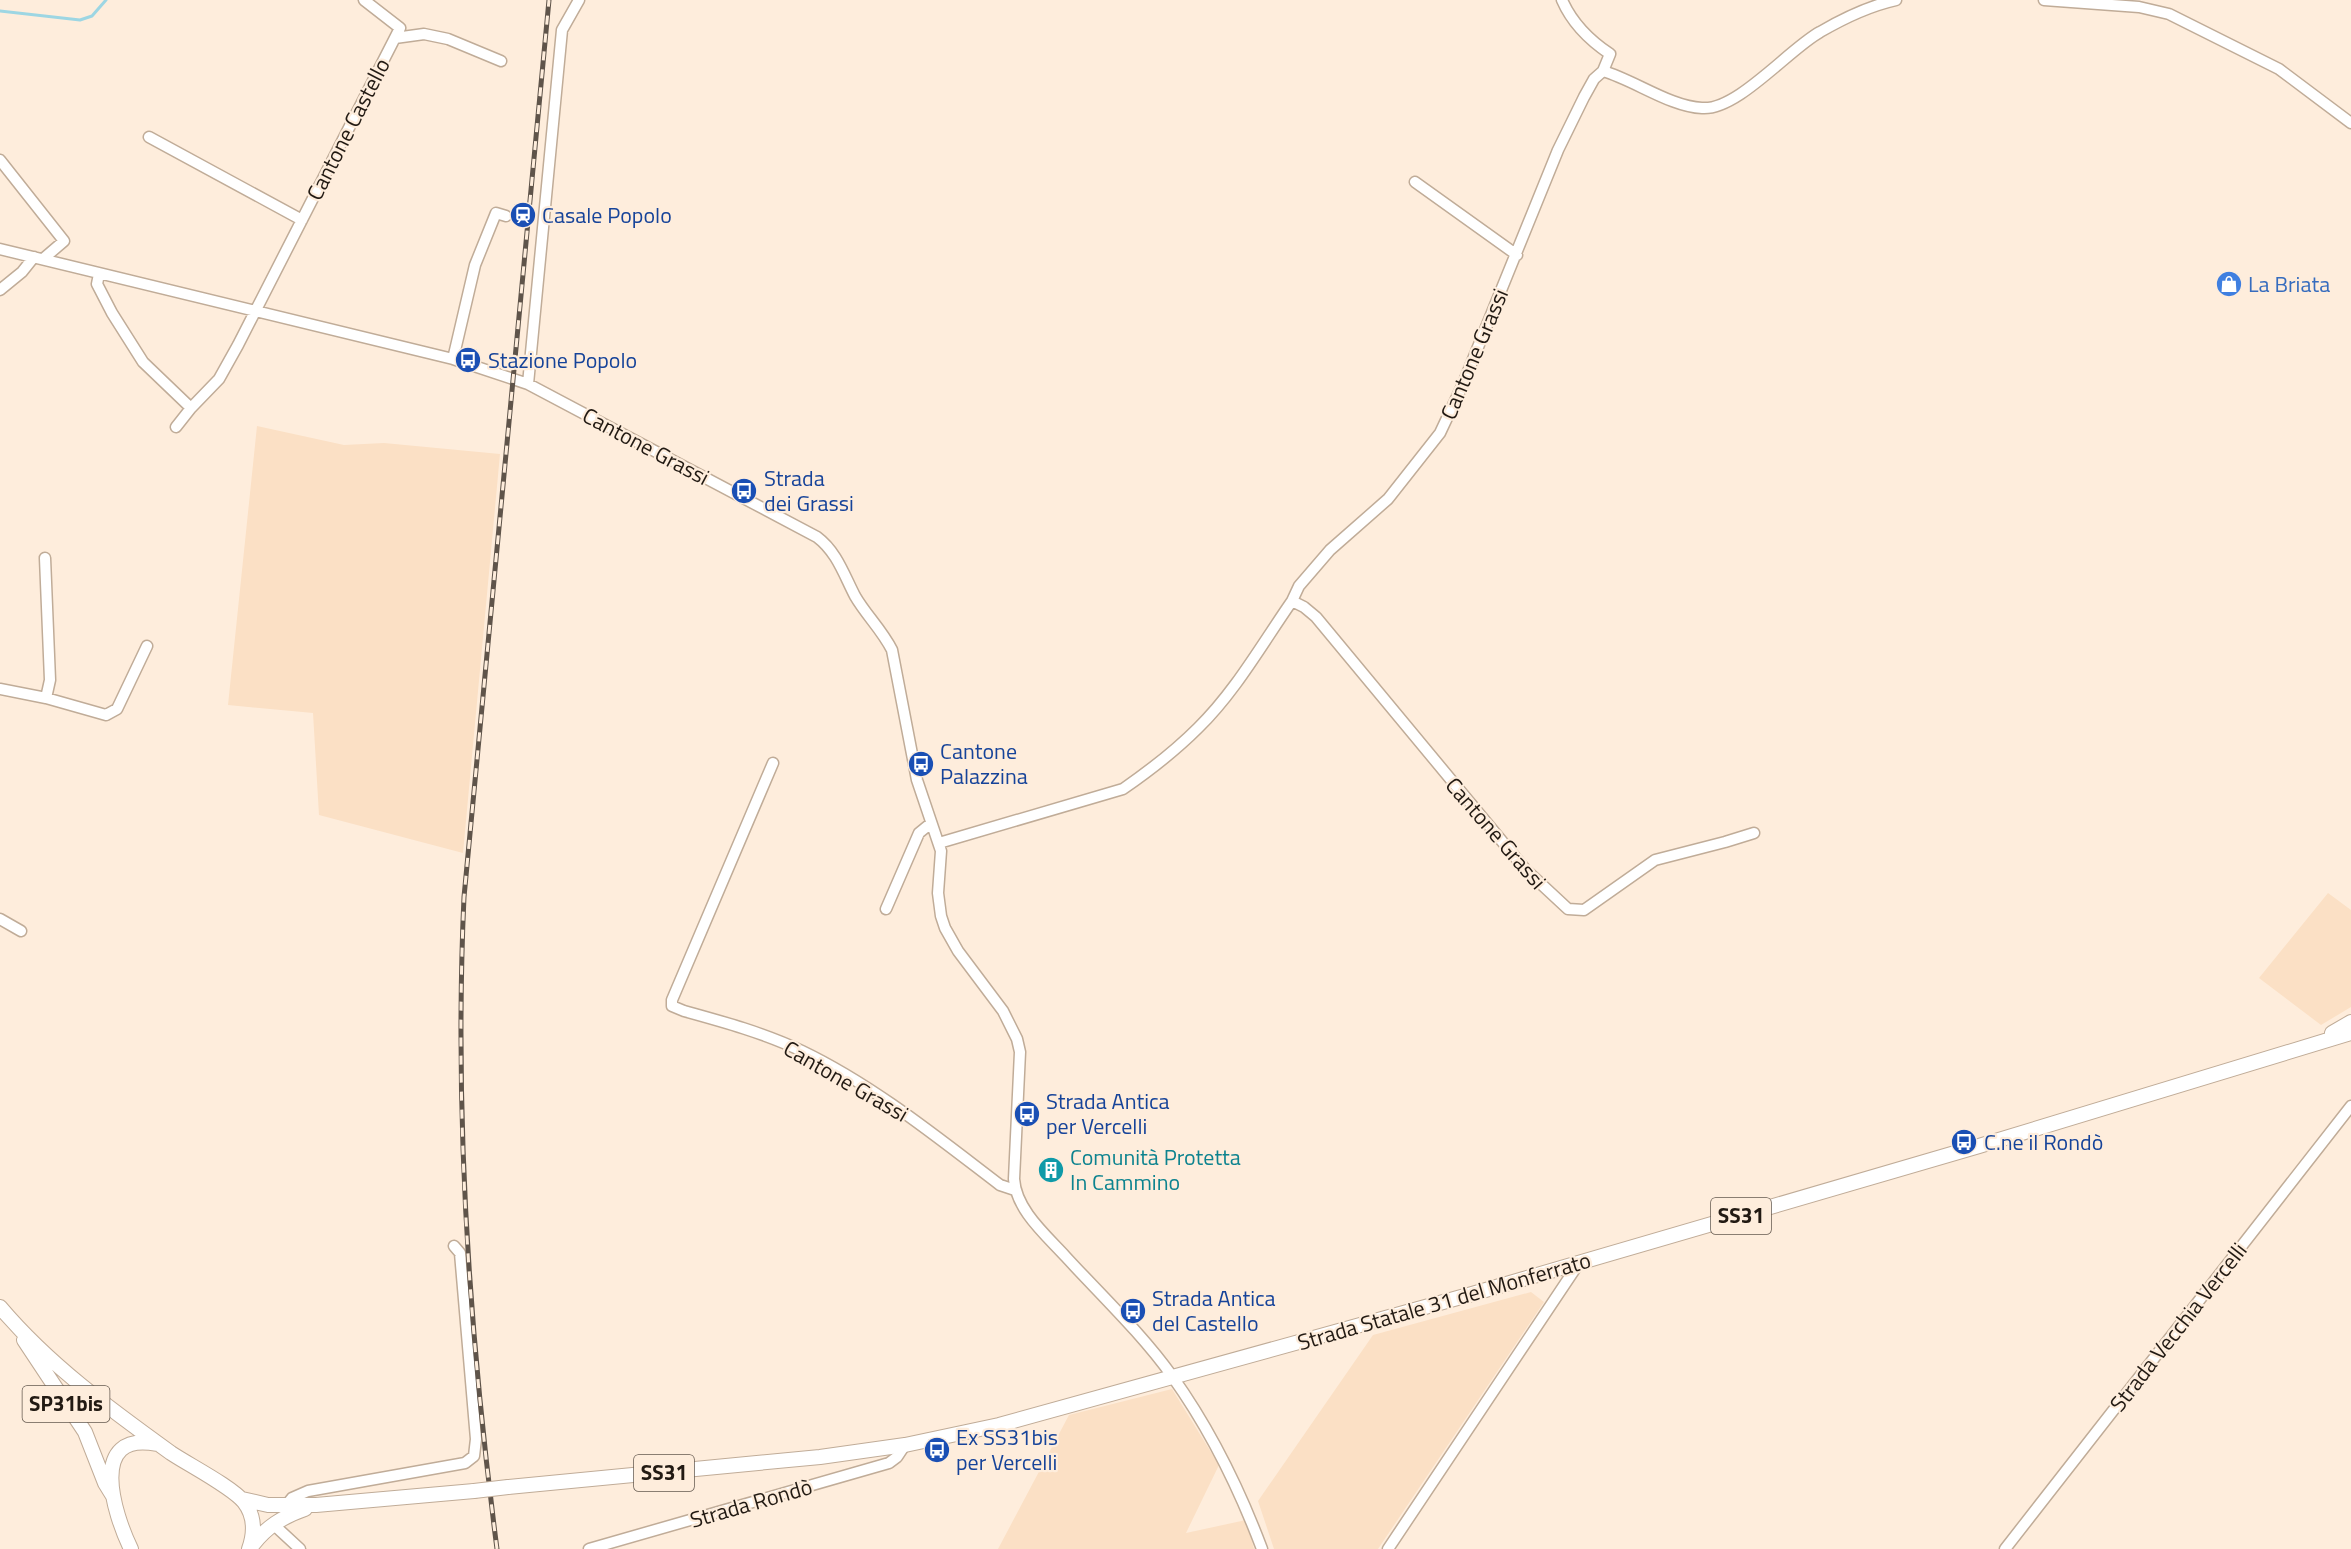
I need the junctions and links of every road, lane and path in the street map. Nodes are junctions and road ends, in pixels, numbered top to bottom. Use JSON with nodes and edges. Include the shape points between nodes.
{"nodes":[{"id":1,"x":364,"y":0,"type":"edge"},
{"id":2,"x":579,"y":0,"type":"edge"},
{"id":3,"x":1562,"y":0,"type":"edge"},
{"id":4,"x":1896,"y":0,"type":"edge"},
{"id":5,"x":2044,"y":0,"type":"edge"},
{"id":6,"x":395,"y":38,"type":"junction"},
{"id":7,"x":501,"y":61,"type":"dead end"},
{"id":8,"x":1603,"y":71,"type":"junction"},
{"id":9,"x":2351,"y":123,"type":"edge"},
{"id":10,"x":149,"y":137,"type":"dead end"},
{"id":11,"x":0,"y":160,"type":"edge"},
{"id":12,"x":1415,"y":182,"type":"dead end"},
{"id":13,"x":506,"y":216,"type":"dead end"},
{"id":14,"x":302,"y":220,"type":"junction"},
{"id":15,"x":0,"y":249,"type":"edge"},
{"id":16,"x":1517,"y":255,"type":"junction"},
{"id":17,"x":38,"y":258,"type":"junction"},
{"id":18,"x":99,"y":274,"type":"junction"},
{"id":19,"x":0,"y":290,"type":"edge"},
{"id":20,"x":255,"y":312,"type":"junction"},
{"id":21,"x":453,"y":359,"type":"junction"},
{"id":22,"x":524,"y":382,"type":"junction"},
{"id":23,"x":191,"y":408,"type":"junction"},
{"id":24,"x":176,"y":427,"type":"dead end"},
{"id":25,"x":45,"y":558,"type":"dead end"},
{"id":26,"x":1292,"y":602,"type":"junction"},
{"id":27,"x":147,"y":646,"type":"dead end"},
{"id":28,"x":0,"y":689,"type":"edge"},
{"id":29,"x":46,"y":698,"type":"junction"},
{"id":30,"x":773,"y":763,"type":"dead end"},
{"id":31,"x":930,"y":824,"type":"junction"},
{"id":32,"x":1754,"y":833,"type":"dead end"},
{"id":33,"x":939,"y":843,"type":"junction"},
{"id":34,"x":886,"y":909,"type":"dead end"},
{"id":35,"x":0,"y":920,"type":"edge"},
{"id":36,"x":21,"y":931,"type":"dead end"},
{"id":37,"x":2351,"y":1022,"type":"edge"},
{"id":38,"x":2351,"y":1033,"type":"edge"},
{"id":39,"x":2307,"y":1048,"type":"junction"},
{"id":40,"x":2351,"y":1106,"type":"edge"},
{"id":41,"x":1015,"y":1190,"type":"junction"},
{"id":42,"x":454,"y":1246,"type":"dead end"},
{"id":43,"x":1579,"y":1263,"type":"junction"},
{"id":44,"x":0,"y":1307,"type":"edge"},
{"id":45,"x":10,"y":1319,"type":"junction"},
{"id":46,"x":1172,"y":1376,"type":"junction"},
{"id":47,"x":159,"y":1444,"type":"junction"},
{"id":48,"x":905,"y":1445,"type":"junction"},
{"id":49,"x":113,"y":1496,"type":"junction"},
{"id":50,"x":242,"y":1499,"type":"junction"},
{"id":51,"x":285,"y":1505,"type":"junction"},
{"id":52,"x":316,"y":1505,"type":"junction"},
{"id":53,"x":276,"y":1522,"type":"junction"},
{"id":54,"x":131,"y":1549,"type":"edge"},
{"id":55,"x":250,"y":1549,"type":"edge"},
{"id":56,"x":300,"y":1549,"type":"edge"},
{"id":57,"x":589,"y":1549,"type":"edge"},
{"id":58,"x":1262,"y":1549,"type":"edge"},
{"id":59,"x":1388,"y":1549,"type":"edge"},
{"id":60,"x":2005,"y":1549,"type":"edge"}],
"edges":[{"from":1,"to":6,"type":"street","name":"Cantone Castello","via":[[400,28]]},
{"from":2,"to":22,"type":"street","via":[[562,30]]},
{"from":3,"to":8,"type":"street","via":[[1578,27],[1610,54]]},
{"from":4,"to":8,"type":"street","via":[[1872,6],[1818,32],[1717,108],[1686,106]]},
{"from":5,"to":9,"type":"street","via":[[2139,7],[2169,14],[2279,69]]},
{"from":6,"to":7,"type":"street","name":"Cantone Castello","via":[[424,34],[448,39]]},
{"from":6,"to":14,"type":"street","name":"Cantone Castello"},
{"from":8,"to":16,"type":"street","name":"Cantone Grassi","via":[[1594,79],[1558,150]]},
{"from":10,"to":14,"type":"street","name":"Cantone Castello"},
{"from":11,"to":17,"type":"street","via":[[64,241]]},
{"from":12,"to":16,"type":"street"},
{"from":13,"to":21,"type":"street","via":[[496,213],[475,265]]},
{"from":14,"to":20,"type":"street","name":"Cantone Castello"},
{"from":15,"to":17,"type":"street"},
{"from":16,"to":26,"type":"street","name":"Cantone Grassi","via":[[1440,433],[1388,499],[1330,550],[1299,586]]},
{"from":17,"to":18,"type":"street"},
{"from":17,"to":19,"type":"street"},
{"from":18,"to":20,"type":"street"},
{"from":18,"to":23,"type":"street","via":[[97,284],[143,362]]},
{"from":20,"to":21,"type":"street"},
{"from":20,"to":23,"type":"street","name":"Cantone Castello","via":[[219,380]]},
{"from":21,"to":22,"type":"street"},
{"from":22,"to":31,"type":"street","name":"Cantone Grassi","via":[[826,543],[892,650],[916,780]]},
{"from":23,"to":24,"type":"street","name":"Cantone Castello"},
{"from":25,"to":29,"type":"street","via":[[50,680]]},
{"from":26,"to":32,"type":"street","name":"Cantone Grassi","via":[[1316,617],[1524,869],[1568,909],[1584,910],[1655,860]]},
{"from":26,"to":33,"type":"street","name":"Cantone Grassi","via":[[1199,727],[1123,789]]},
{"from":27,"to":29,"type":"street","via":[[117,709],[106,715]]},
{"from":28,"to":29,"type":"street"},
{"from":30,"to":41,"type":"street","name":"Cantone Grassi","via":[[672,1005],[803,1051],[874,1093],[1000,1185]]},
{"from":31,"to":33,"type":"street","name":"Cantone Grassi"},
{"from":31,"to":34,"type":"street","via":[[919,832]]},
{"from":33,"to":41,"type":"street","name":"Cantone Grassi","via":[[939,905],[945,928],[1003,1011],[1020,1052]]},
{"from":35,"to":36,"type":"street"},
{"from":37,"to":39,"type":"main road","name":"Strada Statale 31 del Monferrato","number":"SS31"},
{"from":38,"to":39,"type":"main road","name":"Strada Statale 31 del Monferrato","number":"SS31"},
{"from":39,"to":43,"type":"main road","name":"Strada Statale 31 del Monferrato","number":"SS31"},
{"from":40,"to":60,"type":"street","name":"Strada Vecchia Vercelli"},
{"from":41,"to":46,"type":"street","via":[[1025,1210]]},
{"from":42,"to":51,"type":"street","via":[[460,1253],[476,1438],[474,1456],[465,1463],[308,1491]]},
{"from":43,"to":46,"type":"main road","name":"Strada Statale 31 del Monferrato","number":"SS31"},
{"from":43,"to":59,"type":"street"},
{"from":44,"to":45,"type":"main road","number":"SP31bis"},
{"from":45,"to":47,"type":"main road","number":"SP31bis","via":[[88,1393]]},
{"from":45,"to":49,"type":"main road","number":"SP31bis","via":[[85,1432]]},
{"from":46,"to":48,"type":"main road","name":"Strada Statale 31 del Monferrato","number":"SS31","via":[[999,1425]]},
{"from":46,"to":58,"type":"street","via":[[1217,1446]]},
{"from":47,"to":49,"type":"main road","via":[[142,1441],[119,1452],[111,1467]]},
{"from":47,"to":50,"type":"main road"},
{"from":48,"to":52,"type":"main road","name":"Strada Statale 31 del Monferrato","number":"SS31","bridge":true,"via":[[820,1457]]},
{"from":48,"to":57,"type":"street","name":"Strada Rondò","via":[[889,1463]]},
{"from":49,"to":54,"type":"main road"},
{"from":50,"to":51,"type":"main road","name":"Strada Statale 31 del Monferrato","number":"SS31"},
{"from":50,"to":55,"type":"main road","via":[[253,1520]]},
{"from":51,"to":52,"type":"main road","name":"Strada Statale 31 del Monferrato","number":"SS31"},
{"from":51,"to":53,"type":"street"},
{"from":52,"to":53,"type":"main road","name":"Strada Statale 31 del Monferrato","number":"SS31"},
{"from":53,"to":55,"type":"main road","name":"Strada Statale 31 del Monferrato","number":"SS31"},
{"from":53,"to":56,"type":"street"}]}
